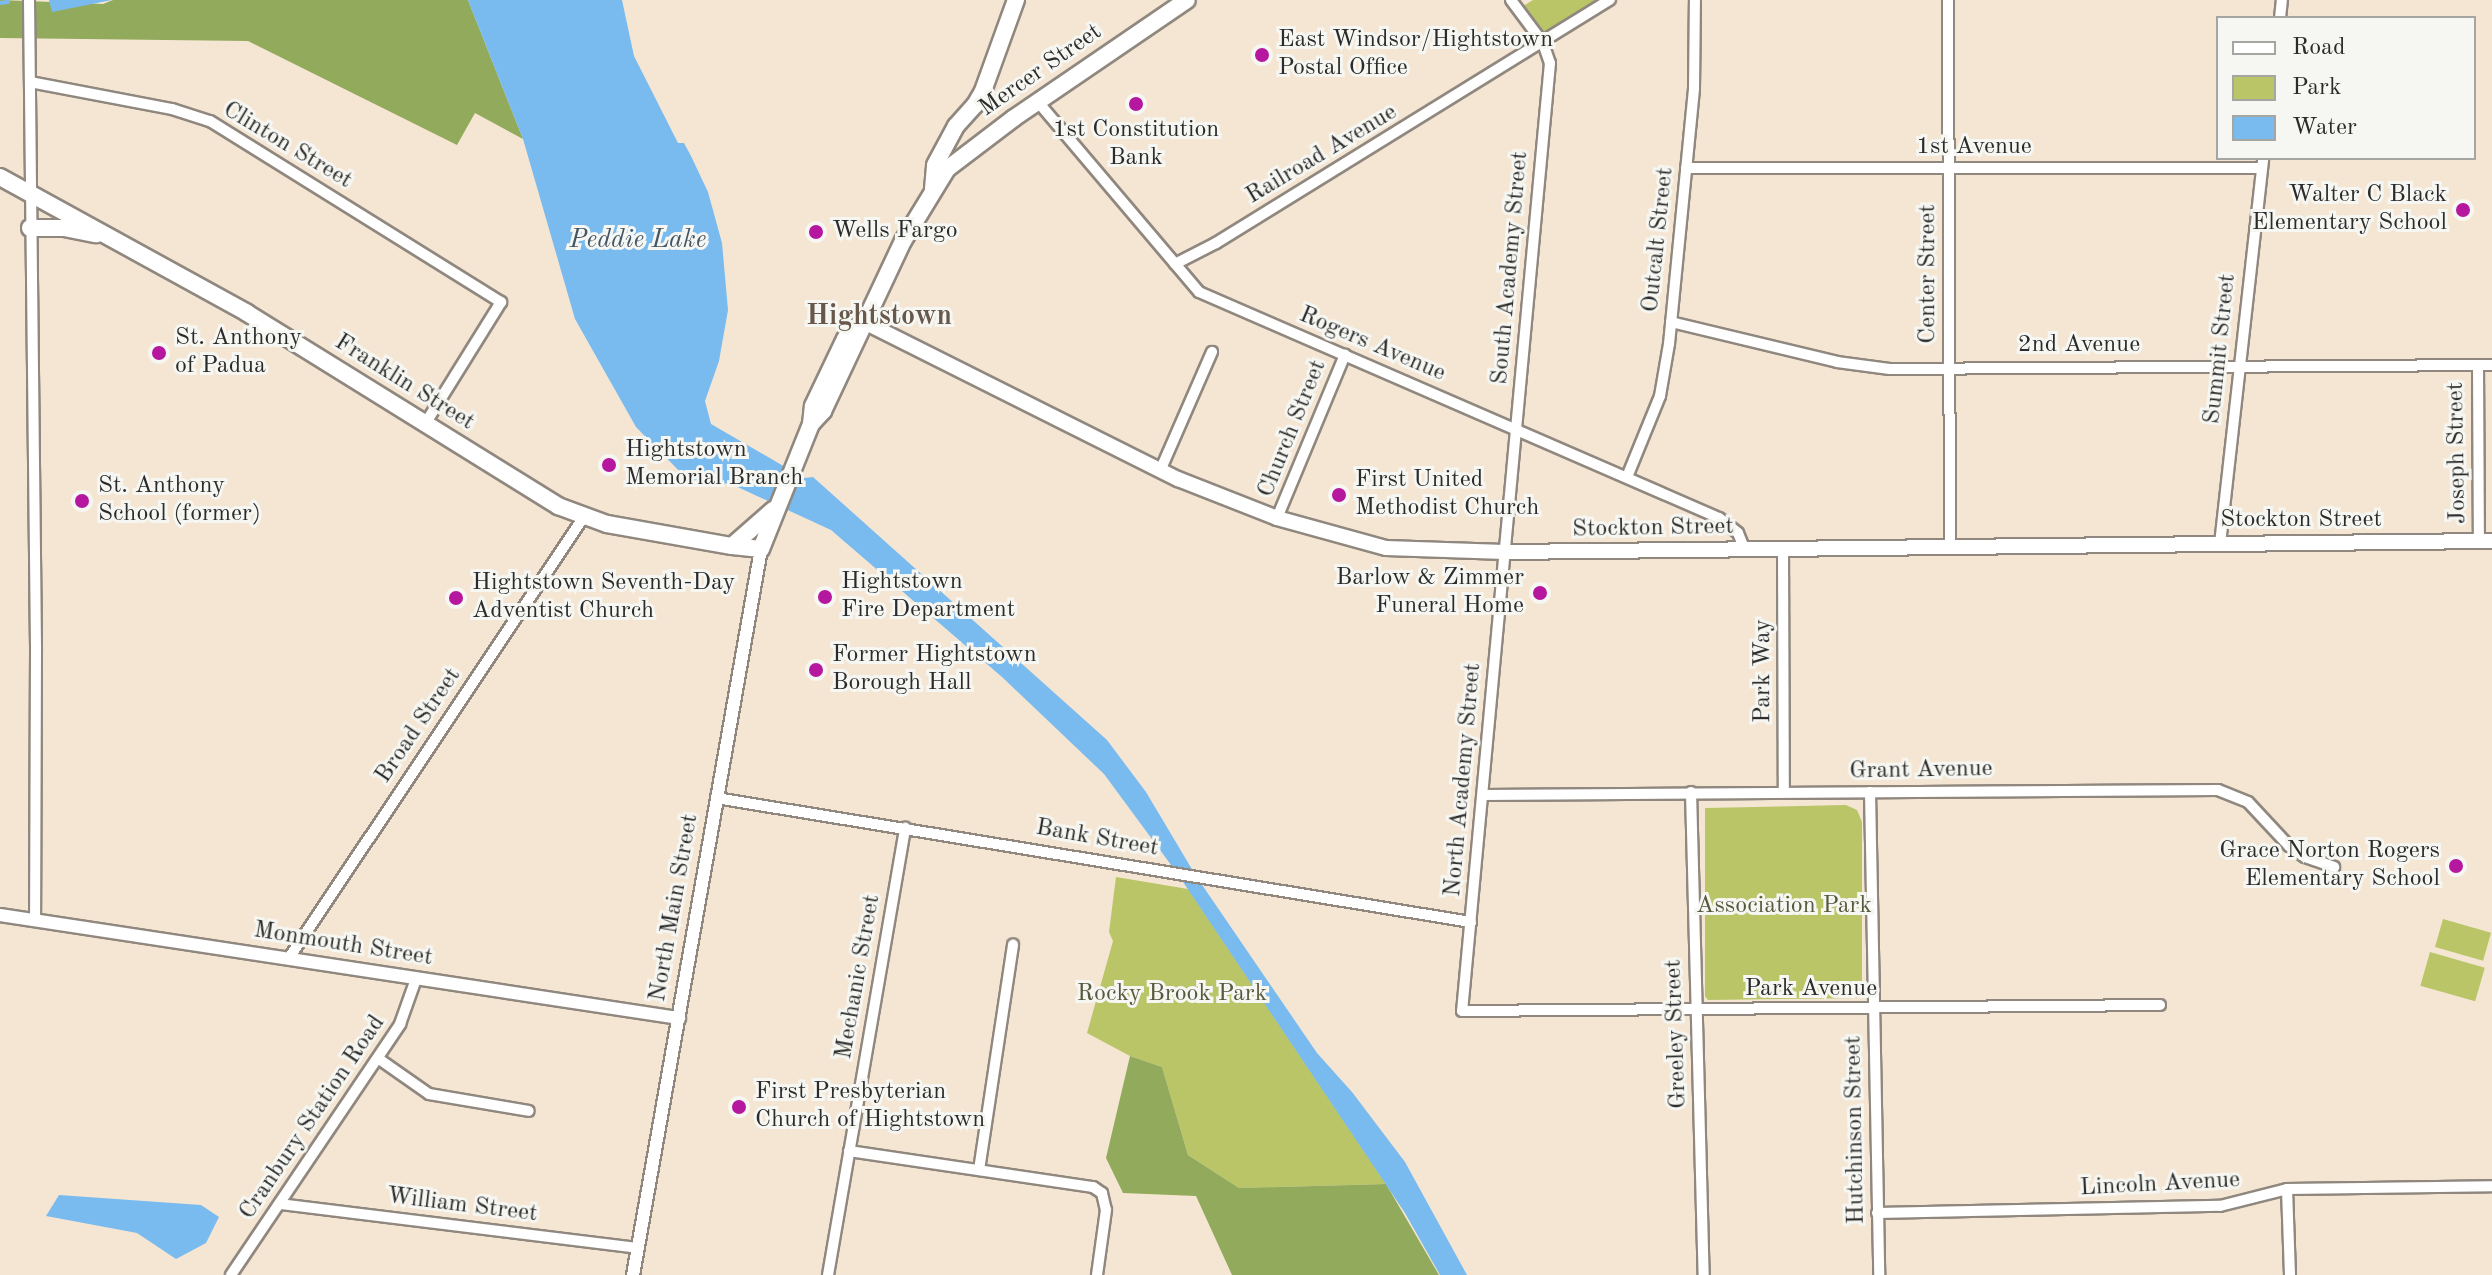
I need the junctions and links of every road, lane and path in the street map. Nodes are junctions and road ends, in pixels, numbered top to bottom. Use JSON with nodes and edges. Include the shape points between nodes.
{"nodes":[{"id":1,"x":29,"y":0,"type":"edge"},
{"id":2,"x":1016,"y":0,"type":"edge"},
{"id":3,"x":1187,"y":0,"type":"edge"},
{"id":4,"x":1511,"y":0,"type":"edge"},
{"id":5,"x":1610,"y":0,"type":"edge"},
{"id":6,"x":1695,"y":0,"type":"edge"},
{"id":7,"x":1948,"y":0,"type":"edge"},
{"id":8,"x":1543,"y":43,"type":"junction"},
{"id":9,"x":30,"y":82,"type":"junction"},
{"id":10,"x":1038,"y":102,"type":"junction"},
{"id":11,"x":2262,"y":163,"type":"edge"},
{"id":12,"x":1686,"y":168,"type":"junction"},
{"id":13,"x":1949,"y":168,"type":"junction"},
{"id":14,"x":0,"y":177,"type":"edge"},
{"id":15,"x":30,"y":191,"type":"junction"},
{"id":16,"x":932,"y":191,"type":"junction"},
{"id":17,"x":30,"y":228,"type":"junction"},
{"id":18,"x":111,"y":236,"type":"junction"},
{"id":19,"x":1175,"y":264,"type":"junction"},
{"id":20,"x":864,"y":322,"type":"junction"},
{"id":21,"x":1671,"y":322,"type":"junction"},
{"id":22,"x":1212,"y":352,"type":"dead end"},
{"id":23,"x":1345,"y":355,"type":"junction"},
{"id":24,"x":2478,"y":365,"type":"junction"},
{"id":25,"x":2492,"y":365,"type":"edge"},
{"id":26,"x":2239,"y":366,"type":"junction"},
{"id":27,"x":1949,"y":368,"type":"junction"},
{"id":28,"x":425,"y":424,"type":"junction"},
{"id":29,"x":1516,"y":429,"type":"junction"},
{"id":30,"x":1160,"y":471,"type":"junction"},
{"id":31,"x":1627,"y":477,"type":"junction"},
{"id":32,"x":774,"y":509,"type":"junction"},
{"id":33,"x":583,"y":518,"type":"junction"},
{"id":34,"x":1277,"y":518,"type":"junction"},
{"id":35,"x":2486,"y":542,"type":"edge"},
{"id":36,"x":2220,"y":544,"type":"junction"},
{"id":37,"x":732,"y":546,"type":"junction"},
{"id":38,"x":1950,"y":548,"type":"junction"},
{"id":39,"x":761,"y":549,"type":"junction"},
{"id":40,"x":1783,"y":549,"type":"junction"},
{"id":41,"x":1745,"y":550,"type":"junction"},
{"id":42,"x":1505,"y":552,"type":"junction"},
{"id":43,"x":1691,"y":792,"type":"junction"},
{"id":44,"x":1784,"y":792,"type":"junction"},
{"id":45,"x":1870,"y":792,"type":"junction"},
{"id":46,"x":1483,"y":795,"type":"junction"},
{"id":47,"x":716,"y":798,"type":"junction"},
{"id":48,"x":905,"y":828,"type":"junction"},
{"id":49,"x":2334,"y":867,"type":"dead end"},
{"id":50,"x":0,"y":915,"type":"edge"},
{"id":51,"x":35,"y":920,"type":"junction"},
{"id":52,"x":1471,"y":922,"type":"junction"},
{"id":53,"x":1013,"y":945,"type":"dead end"},
{"id":54,"x":289,"y":958,"type":"junction"},
{"id":55,"x":416,"y":979,"type":"junction"},
{"id":56,"x":2160,"y":1005,"type":"dead end"},
{"id":57,"x":1873,"y":1009,"type":"junction"},
{"id":58,"x":1462,"y":1011,"type":"joint"},
{"id":59,"x":1696,"y":1011,"type":"junction"},
{"id":60,"x":679,"y":1018,"type":"junction"},
{"id":61,"x":379,"y":1059,"type":"junction"},
{"id":62,"x":529,"y":1111,"type":"dead end"},
{"id":63,"x":849,"y":1151,"type":"junction"},
{"id":64,"x":979,"y":1170,"type":"junction"},
{"id":65,"x":2492,"y":1186,"type":"edge"},
{"id":66,"x":2287,"y":1189,"type":"junction"},
{"id":67,"x":280,"y":1204,"type":"junction"},
{"id":68,"x":1877,"y":1213,"type":"junction"},
{"id":69,"x":638,"y":1248,"type":"junction"},
{"id":70,"x":231,"y":1275,"type":"edge"},
{"id":71,"x":633,"y":1275,"type":"edge"},
{"id":72,"x":828,"y":1275,"type":"edge"},
{"id":73,"x":1097,"y":1275,"type":"edge"},
{"id":74,"x":1704,"y":1275,"type":"edge"},
{"id":75,"x":1879,"y":1275,"type":"edge"},
{"id":76,"x":2290,"y":1275,"type":"edge"}],
"edges":[{"from":1,"to":9,"type":"street"},
{"from":2,"to":16,"type":"main road","via":[[983,91],[935,165]]},
{"from":3,"to":10,"type":"main road","name":"Mercer Street"},
{"from":4,"to":8,"type":"street","name":"South Academy Street"},
{"from":5,"to":8,"type":"street","name":"Railroad Avenue"},
{"from":6,"to":12,"type":"street","name":"Outcalt Street"},
{"from":7,"to":13,"type":"street","name":"Center Street"},
{"from":8,"to":19,"type":"street","name":"Railroad Avenue"},
{"from":8,"to":29,"type":"street","name":"South Academy Street","via":[[1550,63]]},
{"from":9,"to":15,"type":"street"},
{"from":9,"to":28,"type":"street","name":"Clinton Street","via":[[210,121],[501,302]]},
{"from":10,"to":16,"type":"main road","name":"Mercer Street","via":[[959,157]]},
{"from":10,"to":19,"type":"street","name":"Rogers Avenue"},
{"from":11,"to":13,"type":"street","name":"1st Avenue"},
{"from":11,"to":26,"type":"street","name":"Summit Street"},
{"from":12,"to":13,"type":"street","name":"1st Avenue"},
{"from":12,"to":21,"type":"street","name":"Outcalt Street"},
{"from":13,"to":27,"type":"street","name":"Center Street"},
{"from":14,"to":15,"type":"main road","name":"Franklin Street"},
{"from":15,"to":17,"type":"street"},
{"from":15,"to":18,"type":"main road","name":"Franklin Street"},
{"from":16,"to":20,"type":"main road"},
{"from":17,"to":18,"type":"main road"},
{"from":17,"to":51,"type":"street"},
{"from":18,"to":28,"type":"main road","name":"Franklin Street"},
{"from":19,"to":23,"type":"street","name":"Rogers Avenue","via":[[1199,292]]},
{"from":20,"to":30,"type":"main road","name":"Stockton Street"},
{"from":20,"to":32,"type":"main road"},
{"from":21,"to":27,"type":"street","name":"2nd Avenue","via":[[1855,366]]},
{"from":21,"to":31,"type":"street","name":"Outcalt Street","via":[[1660,396]]},
{"from":22,"to":30,"type":"street"},
{"from":23,"to":29,"type":"street","name":"Rogers Avenue"},
{"from":23,"to":34,"type":"street","name":"Church Street"},
{"from":24,"to":25,"type":"street","name":"2nd Avenue"},
{"from":24,"to":26,"type":"street","name":"2nd Avenue"},
{"from":24,"to":35,"type":"street","name":"Joseph Street"},
{"from":26,"to":27,"type":"street","name":"2nd Avenue"},
{"from":26,"to":36,"type":"street","name":"Summit Street"},
{"from":27,"to":38,"type":"street","name":"Center Street"},
{"from":28,"to":33,"type":"main road","name":"Franklin Street"},
{"from":29,"to":31,"type":"street","name":"Rogers Avenue"},
{"from":29,"to":42,"type":"street","name":"South Academy Street"},
{"from":30,"to":34,"type":"main road","name":"Stockton Street"},
{"from":31,"to":41,"type":"street","name":"Rogers Avenue","via":[[1719,518],[1738,533]]},
{"from":32,"to":37,"type":"main road"},
{"from":32,"to":39,"type":"main road"},
{"from":33,"to":37,"type":"main road","name":"Franklin Street"},
{"from":33,"to":54,"type":"street","name":"Broad Street"},
{"from":34,"to":42,"type":"main road","name":"Stockton Street","via":[[1386,548]]},
{"from":35,"to":36,"type":"main road","name":"Stockton Street"},
{"from":36,"to":38,"type":"main road","name":"Stockton Street"},
{"from":37,"to":39,"type":"main road","name":"Franklin Street"},
{"from":38,"to":40,"type":"main road","name":"Stockton Street"},
{"from":39,"to":47,"type":"street","name":"North Main Street"},
{"from":40,"to":41,"type":"main road","name":"Stockton Street"},
{"from":40,"to":44,"type":"street","name":"Park Way"},
{"from":41,"to":42,"type":"main road","name":"Stockton Street"},
{"from":42,"to":46,"type":"street","name":"North Academy Street"},
{"from":43,"to":44,"type":"street","name":"Grant Avenue"},
{"from":43,"to":46,"type":"street","name":"Grant Avenue"},
{"from":43,"to":59,"type":"street","name":"Greeley Street"},
{"from":44,"to":45,"type":"street","name":"Grant Avenue"},
{"from":45,"to":49,"type":"street","name":"Grant Avenue","via":[[2218,790],[2248,802],[2297,851]]},
{"from":45,"to":57,"type":"street","name":"Hutchinson Street"},
{"from":46,"to":52,"type":"street","name":"North Academy Street"},
{"from":47,"to":48,"type":"street","name":"Bank Street"},
{"from":47,"to":60,"type":"street","name":"North Main Street"},
{"from":48,"to":52,"type":"street","name":"Bank Street"},
{"from":48,"to":63,"type":"street","name":"Mechanic Street"},
{"from":50,"to":51,"type":"street","name":"Monmouth Street"},
{"from":51,"to":54,"type":"street","name":"Monmouth Street"},
{"from":52,"to":58,"type":"street","name":"North Academy Street"},
{"from":53,"to":64,"type":"street"},
{"from":54,"to":55,"type":"street","name":"Monmouth Street"},
{"from":55,"to":60,"type":"street","name":"Monmouth Street"},
{"from":55,"to":61,"type":"street","name":"Cranbury Station Road","via":[[408,1008]]},
{"from":56,"to":57,"type":"street","name":"Park Avenue"},
{"from":57,"to":59,"type":"street","name":"Park Avenue"},
{"from":57,"to":68,"type":"street","name":"Hutchinson Street"},
{"from":58,"to":59,"type":"street","name":"Park Avenue"},
{"from":59,"to":74,"type":"street","name":"Greeley Street"},
{"from":60,"to":69,"type":"street","name":"North Main Street"},
{"from":61,"to":62,"type":"street","via":[[429,1094]]},
{"from":61,"to":67,"type":"street","name":"Cranbury Station Road"},
{"from":63,"to":64,"type":"street"},
{"from":63,"to":72,"type":"street","name":"Mechanic Street"},
{"from":64,"to":73,"type":"street","via":[[1093,1187],[1102,1193],[1106,1210]]},
{"from":65,"to":66,"type":"street","name":"Lincoln Avenue"},
{"from":66,"to":68,"type":"street","name":"Lincoln Avenue","via":[[2220,1206]]},
{"from":66,"to":76,"type":"street"},
{"from":67,"to":69,"type":"street","name":"William Street"},
{"from":67,"to":70,"type":"street","name":"Cranbury Station Road"},
{"from":68,"to":75,"type":"street","name":"Hutchinson Street"},
{"from":69,"to":71,"type":"street","name":"North Main Street"}]}
